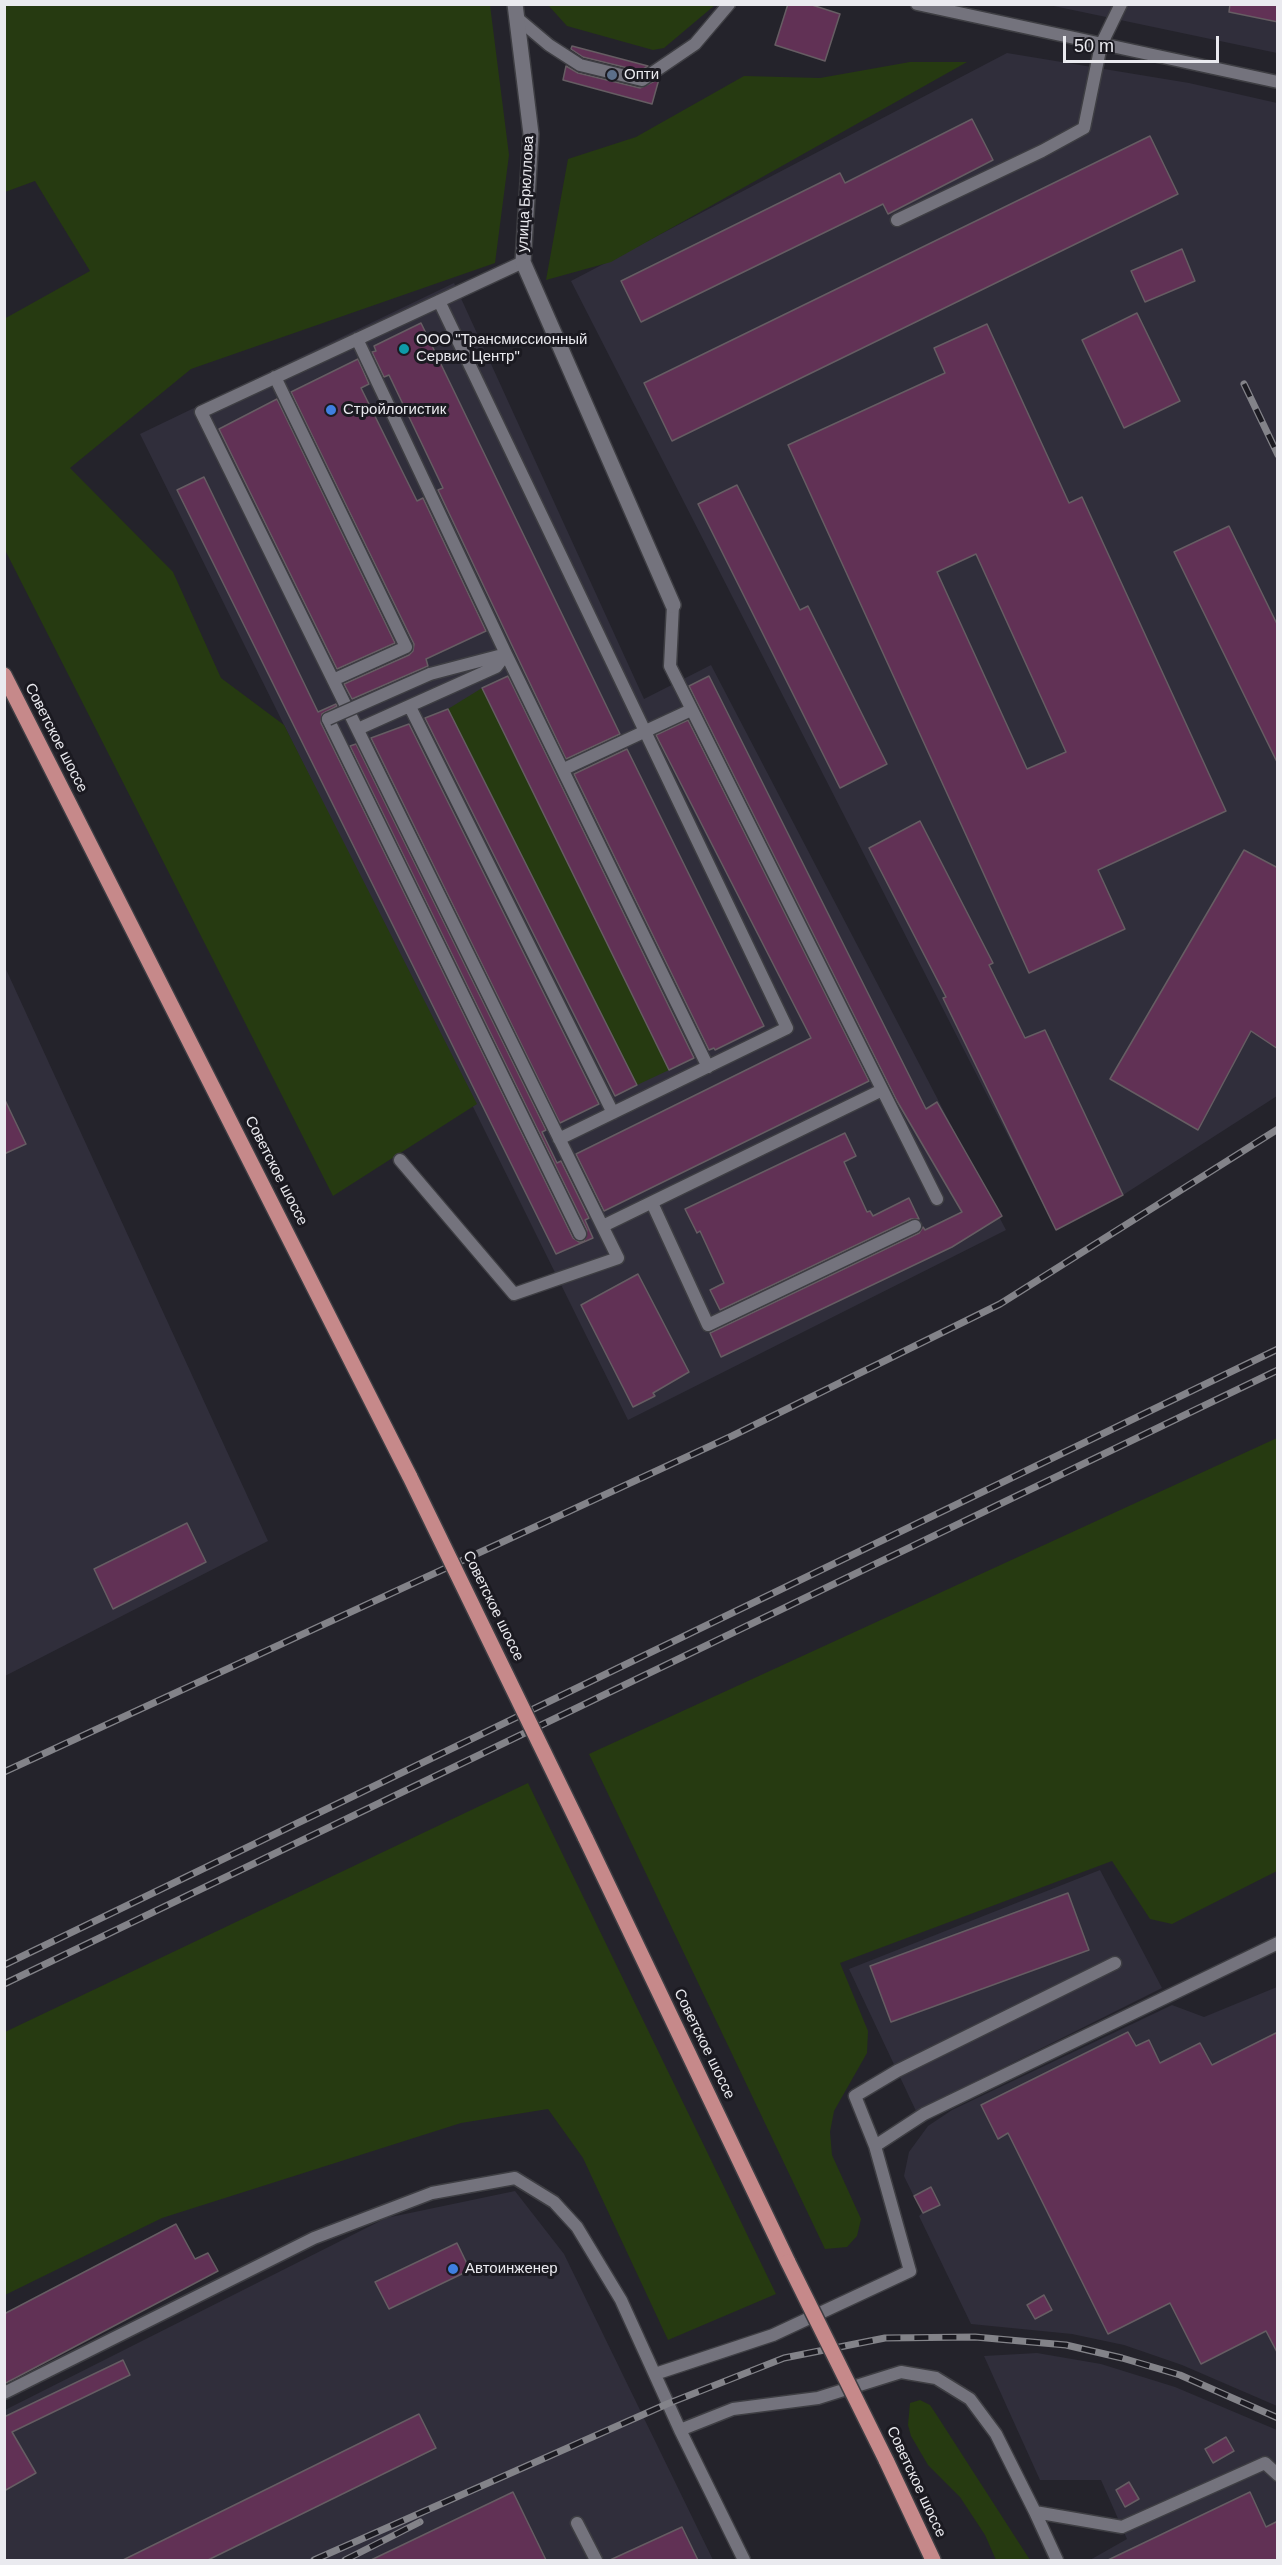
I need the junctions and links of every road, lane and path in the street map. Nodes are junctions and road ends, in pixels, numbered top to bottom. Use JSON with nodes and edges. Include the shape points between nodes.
{"nodes":[{"id":1,"x":729,"y":4,"type":"edge"},
{"id":2,"x":917,"y":4,"type":"edge"},
{"id":3,"x":1121,"y":4,"type":"edge"},
{"id":4,"x":516,"y":11,"type":"edge"},
{"id":5,"x":1101,"y":45,"type":"junction"},
{"id":6,"x":1278,"y":82,"type":"edge"},
{"id":7,"x":897,"y":220,"type":"dead end"},
{"id":8,"x":522,"y":262,"type":"junction"},
{"id":9,"x":439,"y":301,"type":"junction"},
{"id":10,"x":357,"y":339,"type":"junction"},
{"id":11,"x":275,"y":377,"type":"junction"},
{"id":12,"x":672,"y":605,"type":"joint"},
{"id":13,"x":506,"y":654,"type":"junction"},
{"id":14,"x":4,"y":675,"type":"edge"},
{"id":15,"x":333,"y":680,"type":"junction"},
{"id":16,"x":410,"y":707,"type":"junction"},
{"id":17,"x":691,"y":710,"type":"junction"},
{"id":18,"x":358,"y":729,"type":"junction"},
{"id":19,"x":645,"y":730,"type":"junction"},
{"id":20,"x":564,"y":769,"type":"junction"},
{"id":21,"x":708,"y":1066,"type":"junction"},
{"id":22,"x":882,"y":1090,"type":"junction"},
{"id":23,"x":613,"y":1113,"type":"junction"},
{"id":24,"x":559,"y":1139,"type":"junction"},
{"id":25,"x":400,"y":1160,"type":"dead end"},
{"id":26,"x":937,"y":1199,"type":"dead end"},
{"id":27,"x":652,"y":1203,"type":"junction"},
{"id":28,"x":603,"y":1226,"type":"junction"},
{"id":29,"x":915,"y":1226,"type":"dead end"},
{"id":30,"x":580,"y":1234,"type":"dead end"},
{"id":31,"x":1278,"y":1943,"type":"edge"},
{"id":32,"x":1115,"y":1963,"type":"dead end"},
{"id":33,"x":875,"y":2146,"type":"junction"},
{"id":34,"x":656,"y":2374,"type":"junction"},
{"id":35,"x":4,"y":2393,"type":"edge"},
{"id":36,"x":680,"y":2430,"type":"junction"},
{"id":37,"x":1278,"y":2475,"type":"edge"},
{"id":38,"x":1035,"y":2512,"type":"junction"},
{"id":39,"x":577,"y":2523,"type":"dead end"},
{"id":40,"x":596,"y":2560,"type":"edge"},
{"id":41,"x":744,"y":2560,"type":"edge"},
{"id":42,"x":933,"y":2560,"type":"edge"},
{"id":43,"x":1057,"y":2560,"type":"edge"}],
"edges":[{"from":1,"to":4,"type":"lane","via":[[695,44],[642,80],[580,65],[549,45]]},
{"from":2,"to":5,"type":"lane"},
{"from":3,"to":5,"type":"lane"},
{"from":4,"to":8,"type":"street","name":"улица Брюллова","via":[[531,134]]},
{"from":5,"to":6,"type":"lane"},
{"from":5,"to":7,"type":"lane","via":[[1084,128]]},
{"from":8,"to":9,"type":"lane"},
{"from":8,"to":12,"type":"street","name":"улица Брюллова"},
{"from":9,"to":10,"type":"lane"},
{"from":9,"to":19,"type":"lane"},
{"from":10,"to":11,"type":"lane"},
{"from":10,"to":13,"type":"lane"},
{"from":11,"to":15,"type":"lane","via":[[406,647]]},
{"from":11,"to":15,"type":"lane","via":[[201,412]]},
{"from":12,"to":17,"type":"lane","via":[[670,666]]},
{"from":13,"to":16,"type":"lane","via":[[496,667]]},
{"from":13,"to":20,"type":"lane"},
{"from":13,"to":30,"type":"lane","bridge":true,"via":[[430,674],[328,718]]},
{"from":14,"to":42,"type":"main road","name":"Советское шоссе","bridge":true,"via":[[410,1477]]},
{"from":15,"to":18,"type":"lane"},
{"from":16,"to":18,"type":"lane"},
{"from":16,"to":23,"type":"lane"},
{"from":17,"to":19,"type":"lane"},
{"from":17,"to":22,"type":"lane"},
{"from":18,"to":24,"type":"lane"},
{"from":19,"to":20,"type":"lane"},
{"from":19,"to":21,"type":"lane","via":[[787,1028]]},
{"from":20,"to":21,"type":"lane"},
{"from":21,"to":23,"type":"lane"},
{"from":22,"to":26,"type":"lane"},
{"from":22,"to":27,"type":"lane"},
{"from":23,"to":24,"type":"lane"},
{"from":24,"to":28,"type":"lane"},
{"from":25,"to":28,"type":"lane","via":[[514,1294],[618,1258]]},
{"from":27,"to":28,"type":"lane"},
{"from":27,"to":29,"type":"lane","via":[[708,1325]]},
{"from":31,"to":33,"type":"lane","via":[[924,2114]]},
{"from":32,"to":33,"type":"lane","via":[[897,2071],[855,2096]]},
{"from":33,"to":34,"type":"lane","via":[[910,2271],[772,2335]]},
{"from":34,"to":35,"type":"lane","via":[[621,2300],[577,2227],[554,2202],[515,2178],[432,2193],[314,2238]]},
{"from":34,"to":36,"type":"lane"},
{"from":36,"to":38,"type":"lane","via":[[733,2409],[818,2398],[901,2372],[936,2378],[970,2399],[996,2434]]},
{"from":36,"to":41,"type":"lane"},
{"from":37,"to":38,"type":"lane","via":[[1265,2463],[1122,2528]]},
{"from":38,"to":43,"type":"lane"},
{"from":39,"to":40,"type":"lane"}]}
